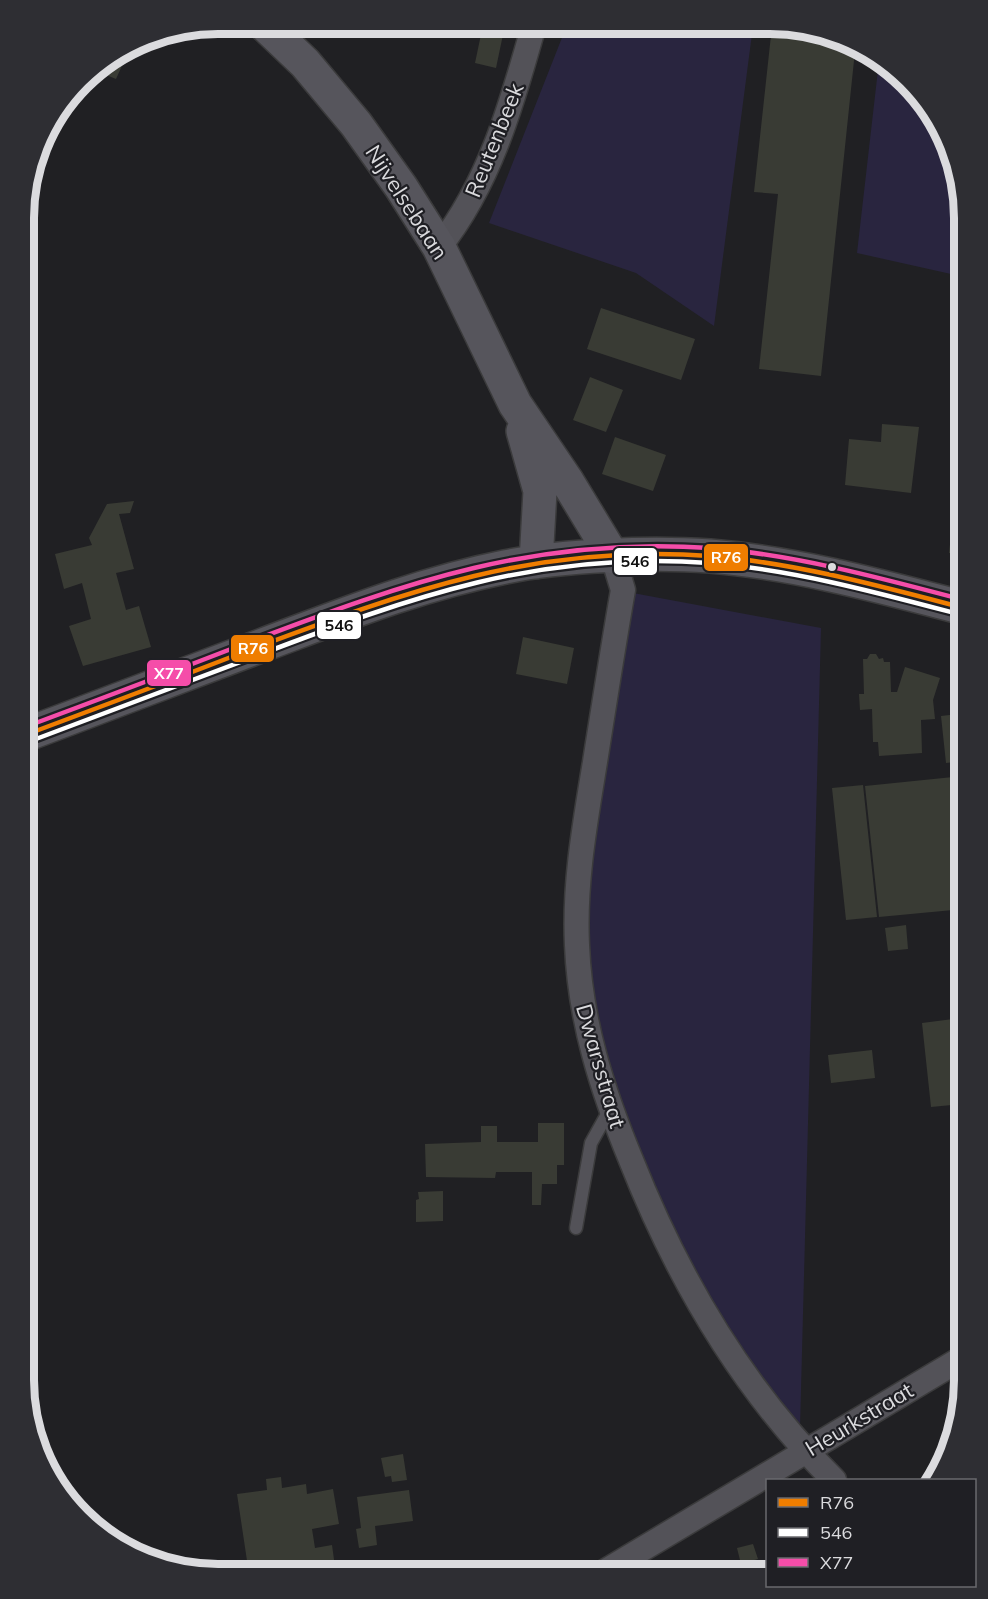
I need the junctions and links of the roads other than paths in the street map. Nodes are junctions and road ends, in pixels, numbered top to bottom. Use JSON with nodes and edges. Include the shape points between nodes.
{"nodes":[{"id":1,"x":275,"y":34,"type":"edge"},
{"id":2,"x":531,"y":34,"type":"edge"},
{"id":3,"x":439,"y":247,"type":"junction"},
{"id":4,"x":515,"y":404,"type":"junction"},
{"id":5,"x":613,"y":556,"type":"junction"},
{"id":6,"x":536,"y":562,"type":"junction"},
{"id":7,"x":954,"y":605,"type":"edge"},
{"id":8,"x":34,"y":732,"type":"edge"},
{"id":9,"x":610,"y":1109,"type":"junction"},
{"id":10,"x":576,"y":1228,"type":"dead end"},
{"id":11,"x":953,"y":1363,"type":"edge"},
{"id":12,"x":805,"y":1451,"type":"junction"},
{"id":13,"x":833,"y":1479,"type":"edge"},
{"id":14,"x":617,"y":1564,"type":"edge"}],
"edges":[{"from":1,"to":3,"type":"main road","name":"Nijvelsebaan","via":[[305,63],[356,124]]},
{"from":2,"to":3,"type":"street","name":"Reutenbeek","via":[[484,176],[459,222]]},
{"from":3,"to":4,"type":"main road","name":"Nijvelsebaan"},
{"from":4,"to":5,"type":"main road","name":"Nijvelsebaan"},
{"from":4,"to":6,"type":"main road","name":"Nijvelsebaan","via":[[540,491]]},
{"from":5,"to":6,"type":"main road"},
{"from":5,"to":7,"type":"main road","via":[[708,556],[768,563]]},
{"from":5,"to":9,"type":"street","name":"Dwarsstraat","via":[[623,590],[580,852],[577,944],[585,1025]]},
{"from":6,"to":8,"type":"main road","via":[[402,592]]},
{"from":9,"to":10,"type":"lane","via":[[591,1143]]},
{"from":9,"to":12,"type":"street","name":"Dwarsstraat","via":[[655,1220],[711,1325],[771,1413]]},
{"from":11,"to":12,"type":"street","name":"Heurkstraat"},
{"from":12,"to":13,"type":"street","name":"Dwarsstraat"},
{"from":12,"to":14,"type":"street","name":"Heurkstraat"}]}
